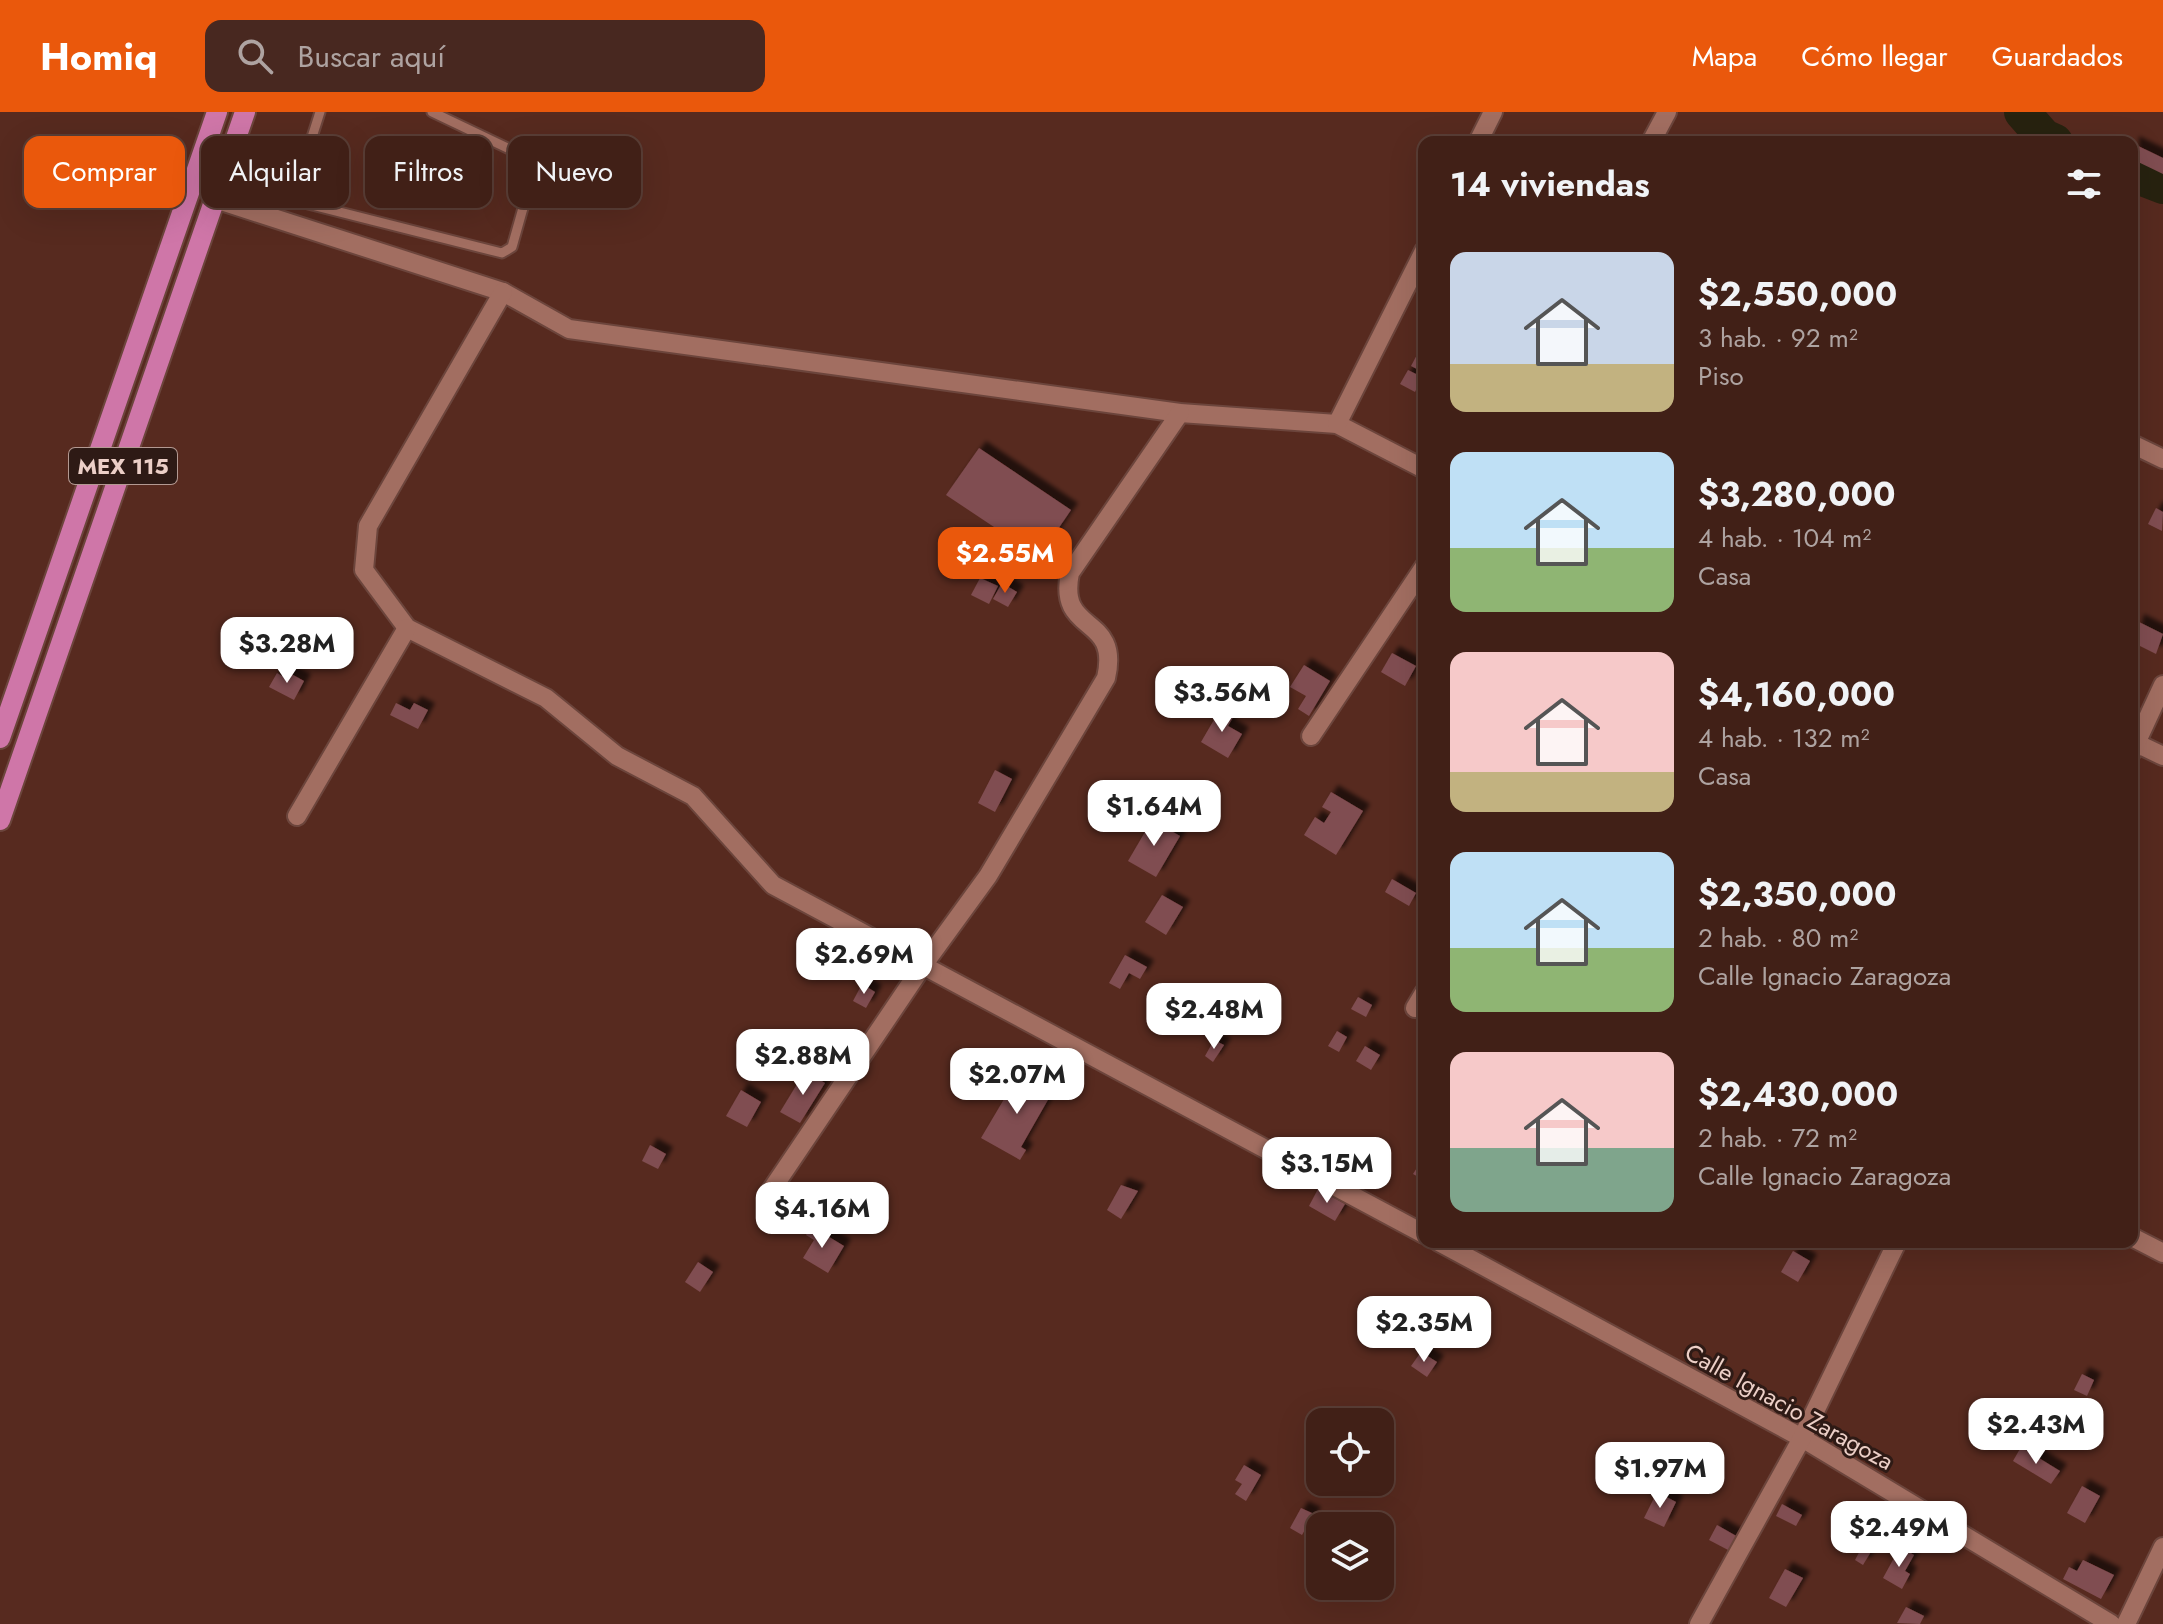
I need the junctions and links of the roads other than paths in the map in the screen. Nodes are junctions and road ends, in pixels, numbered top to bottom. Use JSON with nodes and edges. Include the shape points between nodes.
{"nodes":[{"id":1,"x":217,"y":112,"type":"edge"},
{"id":2,"x":245,"y":112,"type":"edge"},
{"id":3,"x":320,"y":112,"type":"edge"},
{"id":4,"x":432,"y":112,"type":"edge"},
{"id":5,"x":1493,"y":112,"type":"edge"},
{"id":6,"x":1667,"y":112,"type":"edge"},
{"id":7,"x":237,"y":136,"type":"edge"},
{"id":8,"x":312,"y":136,"type":"edge"},
{"id":9,"x":1481,"y":136,"type":"edge"},
{"id":10,"x":1654,"y":136,"type":"edge"},
{"id":11,"x":212,"y":208,"type":"edge"},
{"id":12,"x":268,"y":208,"type":"edge"},
{"id":13,"x":334,"y":208,"type":"edge"},
{"id":14,"x":1418,"y":263,"type":"edge"},
{"id":15,"x":503,"y":292,"type":"junction"},
{"id":16,"x":1180,"y":413,"type":"junction"},
{"id":17,"x":1337,"y":424,"type":"junction"},
{"id":18,"x":2138,"y":447,"type":"edge"},
{"id":19,"x":2163,"y":459,"type":"edge"},
{"id":20,"x":1418,"y":466,"type":"edge"},
{"id":21,"x":1418,"y":576,"type":"edge"},
{"id":22,"x":407,"y":628,"type":"junction"},
{"id":23,"x":2163,"y":685,"type":"edge"},
{"id":24,"x":1311,"y":736,"type":"dead end"},
{"id":25,"x":0,"y":738,"type":"edge"},
{"id":26,"x":2138,"y":738,"type":"edge"},
{"id":27,"x":2138,"y":748,"type":"edge"},
{"id":28,"x":2163,"y":756,"type":"edge"},
{"id":29,"x":297,"y":816,"type":"dead end"},
{"id":30,"x":0,"y":820,"type":"edge"},
{"id":31,"x":924,"y":964,"type":"junction"},
{"id":32,"x":770,"y":1192,"type":"dead end"},
{"id":33,"x":1418,"y":1231,"type":"edge"},
{"id":34,"x":2138,"y":1240,"type":"edge"},
{"id":35,"x":1450,"y":1248,"type":"edge"},
{"id":36,"x":1894,"y":1248,"type":"edge"},
{"id":37,"x":2163,"y":1253,"type":"edge"},
{"id":38,"x":1802,"y":1438,"type":"junction"},
{"id":39,"x":2163,"y":1547,"type":"edge"},
{"id":40,"x":1699,"y":1624,"type":"edge"},
{"id":41,"x":2111,"y":1624,"type":"edge"},
{"id":42,"x":2126,"y":1624,"type":"edge"}],
"edges":[{"from":1,"to":25,"type":"main road","number":"MEX 115"},
{"from":2,"to":7,"type":"main road","number":"MEX 115"},
{"from":3,"to":8,"type":"lane"},
{"from":4,"to":13,"type":"lane","via":[[524,156],[534,169],[512,247],[502,253]]},
{"from":5,"to":9,"type":"street"},
{"from":6,"to":10,"type":"street"},
{"from":11,"to":30,"type":"main road","number":"MEX 115"},
{"from":12,"to":15,"type":"street"},
{"from":14,"to":17,"type":"street"},
{"from":15,"to":16,"type":"street","via":[[569,329]]},
{"from":15,"to":22,"type":"street","via":[[368,526],[364,570]]},
{"from":16,"to":17,"type":"street"},
{"from":16,"to":31,"type":"street","via":[[1070,573],[1066,593],[1072,612],[1104,636],[1111,656],[1106,678],[988,876]]},
{"from":17,"to":20,"type":"street"},
{"from":18,"to":19,"type":"street"},
{"from":21,"to":24,"type":"street"},
{"from":22,"to":29,"type":"street"},
{"from":22,"to":31,"type":"street","via":[[546,698],[617,756],[693,796],[773,885]]},
{"from":23,"to":26,"type":"street"},
{"from":27,"to":28,"type":"street"},
{"from":31,"to":32,"type":"street"},
{"from":31,"to":33,"type":"street"},
{"from":34,"to":37,"type":"street"},
{"from":35,"to":38,"type":"street","name":"Calle Ignacio Zaragoza"},
{"from":36,"to":38,"type":"street"},
{"from":38,"to":40,"type":"street"},
{"from":38,"to":41,"type":"street","name":"Calle Ignacio Zaragoza"},
{"from":39,"to":42,"type":"street"}]}
